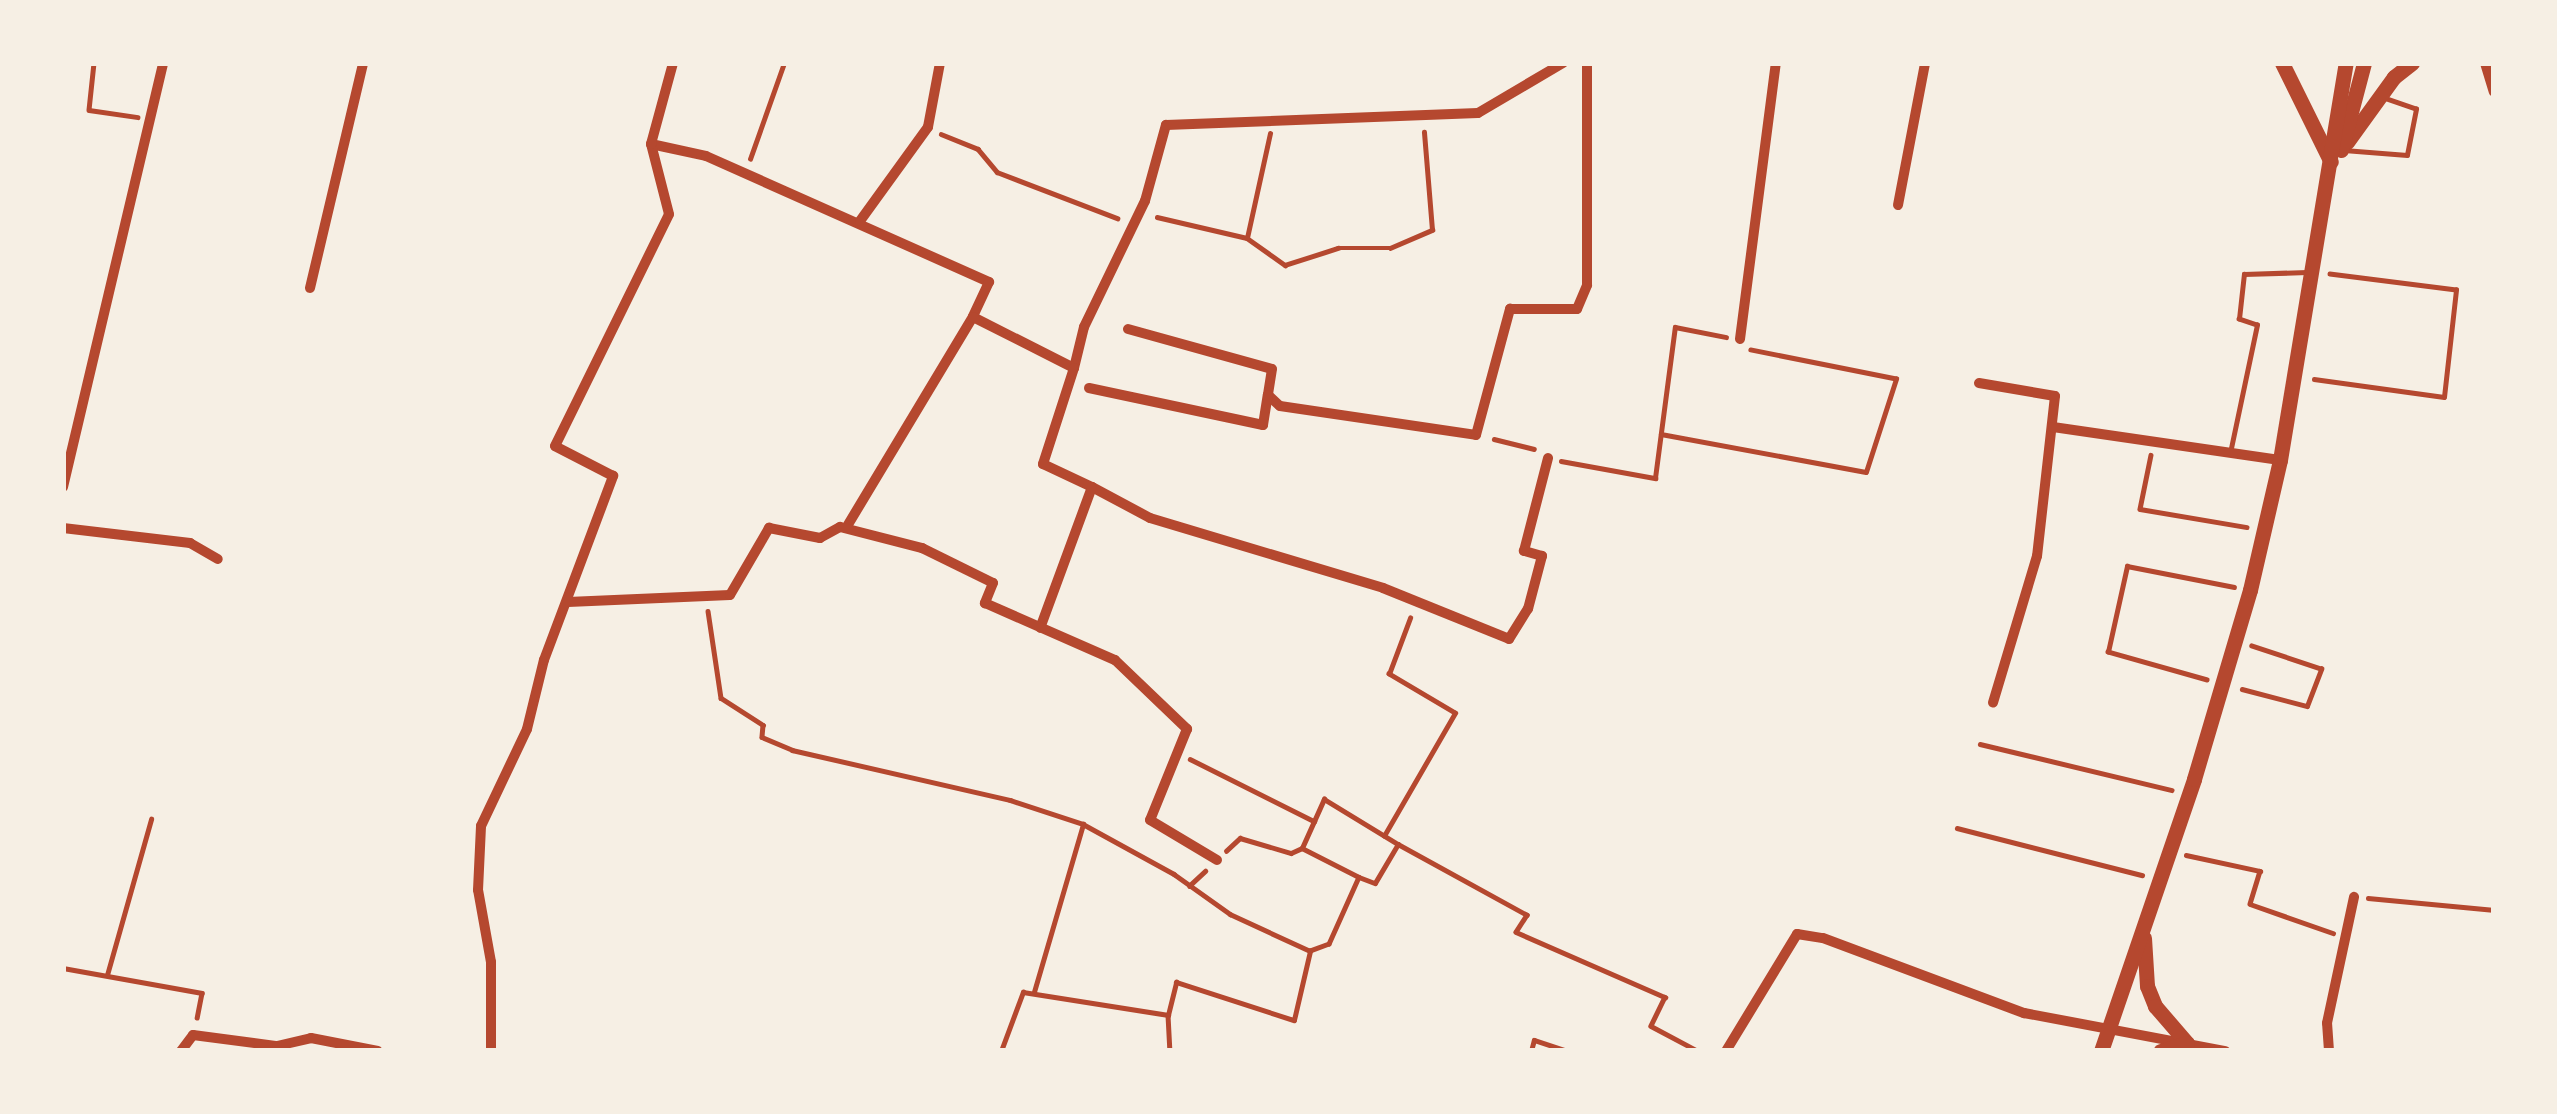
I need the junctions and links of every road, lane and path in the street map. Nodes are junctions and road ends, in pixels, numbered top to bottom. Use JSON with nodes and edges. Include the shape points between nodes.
{"nodes":[{"id":1,"x":94,"y":63,"type":"edge"},
{"id":2,"x":163,"y":63,"type":"edge"},
{"id":3,"x":363,"y":63,"type":"edge"},
{"id":4,"x":674,"y":63,"type":"edge"},
{"id":5,"x":784,"y":63,"type":"edge"},
{"id":6,"x":940,"y":63,"type":"edge"},
{"id":7,"x":1563,"y":63,"type":"edge"},
{"id":8,"x":1587,"y":63,"type":"edge"},
{"id":9,"x":1776,"y":63,"type":"edge"},
{"id":10,"x":1924,"y":63,"type":"edge"},
{"id":11,"x":2282,"y":63,"type":"edge"},
{"id":12,"x":2346,"y":63,"type":"edge"},
{"id":13,"x":2364,"y":63,"type":"edge"},
{"id":14,"x":2412,"y":63,"type":"edge"},
{"id":15,"x":2485,"y":63,"type":"edge"},
{"id":16,"x":2494,"y":92,"type":"edge"},
{"id":17,"x":2378,"y":96,"type":"junction"},
{"id":18,"x":1423,"y":116,"type":"junction"},
{"id":19,"x":148,"y":118,"type":"junction"},
{"id":20,"x":1273,"y":122,"type":"junction"},
{"id":21,"x":928,"y":127,"type":"junction"},
{"id":22,"x":651,"y":144,"type":"junction"},
{"id":23,"x":2336,"y":156,"type":"junction"},
{"id":24,"x":750,"y":175,"type":"junction"},
{"id":25,"x":1898,"y":205,"type":"dead end"},
{"id":26,"x":1137,"y":218,"type":"junction"},
{"id":27,"x":860,"y":221,"type":"junction"},
{"id":28,"x":1247,"y":238,"type":"junction"},
{"id":29,"x":2313,"y":272,"type":"junction"},
{"id":30,"x":310,"y":288,"type":"dead end"},
{"id":31,"x":973,"y":317,"type":"junction"},
{"id":32,"x":1129,"y":329,"type":"dead end"},
{"id":33,"x":1740,"y":339,"type":"junction"},
{"id":34,"x":1075,"y":368,"type":"junction"},
{"id":35,"x":2294,"y":376,"type":"junction"},
{"id":36,"x":1979,"y":383,"type":"dead end"},
{"id":37,"x":1089,"y":388,"type":"dead end"},
{"id":38,"x":1268,"y":395,"type":"junction"},
{"id":39,"x":2054,"y":427,"type":"junction"},
{"id":40,"x":1661,"y":434,"type":"junction"},
{"id":41,"x":1476,"y":435,"type":"junction"},
{"id":42,"x":2153,"y":442,"type":"junction"},
{"id":43,"x":2230,"y":453,"type":"junction"},
{"id":44,"x":1548,"y":458,"type":"junction"},
{"id":45,"x":2280,"y":460,"type":"junction"},
{"id":46,"x":63,"y":487,"type":"edge"},
{"id":47,"x":1092,"y":487,"type":"junction"},
{"id":48,"x":63,"y":528,"type":"edge"},
{"id":49,"x":846,"y":528,"type":"junction"},
{"id":50,"x":2264,"y":530,"type":"junction"},
{"id":51,"x":218,"y":560,"type":"dead end"},
{"id":52,"x":2250,"y":590,"type":"junction"},
{"id":53,"x":706,"y":598,"type":"junction"},
{"id":54,"x":568,"y":602,"type":"junction"},
{"id":55,"x":1418,"y":602,"type":"junction"},
{"id":56,"x":1040,"y":628,"type":"junction"},
{"id":57,"x":2235,"y":641,"type":"junction"},
{"id":58,"x":2222,"y":684,"type":"junction"},
{"id":59,"x":1993,"y":704,"type":"dead end"},
{"id":60,"x":1980,"y":744,"type":"dead end"},
{"id":61,"x":1177,"y":753,"type":"junction"},
{"id":62,"x":2189,"y":794,"type":"junction"},
{"id":63,"x":151,"y":819,"type":"dead end"},
{"id":64,"x":1314,"y":820,"type":"junction"},
{"id":65,"x":1083,"y":824,"type":"junction"},
{"id":66,"x":1957,"y":828,"type":"dead end"},
{"id":67,"x":1164,"y":829,"type":"junction"},
{"id":68,"x":1384,"y":836,"type":"junction"},
{"id":69,"x":1398,"y":844,"type":"junction"},
{"id":70,"x":1302,"y":848,"type":"junction"},
{"id":71,"x":2169,"y":851,"type":"junction"},
{"id":72,"x":1142,"y":859,"type":"junction"},
{"id":73,"x":1217,"y":860,"type":"junction"},
{"id":74,"x":1359,"y":877,"type":"junction"},
{"id":75,"x":2160,"y":880,"type":"junction"},
{"id":76,"x":1189,"y":886,"type":"junction"},
{"id":77,"x":2354,"y":897,"type":"joint"},
{"id":78,"x":2494,"y":910,"type":"edge"},
{"id":79,"x":2143,"y":929,"type":"junction"},
{"id":80,"x":2337,"y":935,"type":"dead end"},
{"id":81,"x":1310,"y":951,"type":"junction"},
{"id":82,"x":63,"y":968,"type":"edge"},
{"id":83,"x":107,"y":975,"type":"junction"},
{"id":84,"x":1034,"y":994,"type":"junction"},
{"id":85,"x":1168,"y":1015,"type":"junction"},
{"id":86,"x":2111,"y":1028,"type":"junction"},
{"id":87,"x":193,"y":1036,"type":"junction"},
{"id":88,"x":2187,"y":1043,"type":"junction"},
{"id":89,"x":182,"y":1051,"type":"edge"},
{"id":90,"x":378,"y":1051,"type":"edge"},
{"id":91,"x":491,"y":1051,"type":"edge"},
{"id":92,"x":1001,"y":1051,"type":"edge"},
{"id":93,"x":1170,"y":1051,"type":"edge"},
{"id":94,"x":1531,"y":1051,"type":"edge"},
{"id":95,"x":1568,"y":1051,"type":"edge"},
{"id":96,"x":1698,"y":1051,"type":"edge"},
{"id":97,"x":1726,"y":1051,"type":"edge"},
{"id":98,"x":2102,"y":1051,"type":"edge"},
{"id":99,"x":2160,"y":1051,"type":"edge"},
{"id":100,"x":2225,"y":1051,"type":"edge"},
{"id":101,"x":2330,"y":1051,"type":"edge"}],
"edges":[{"from":1,"to":19,"type":"path","via":[[88,110]]},
{"from":2,"to":19,"type":"street"},
{"from":3,"to":30,"type":"street"},
{"from":4,"to":22,"type":"street"},
{"from":5,"to":24,"type":"path","via":[[750,147]]},
{"from":6,"to":21,"type":"street"},
{"from":7,"to":18,"type":"street","via":[[1478,113]]},
{"from":8,"to":41,"type":"street","via":[[1587,285],[1577,310],[1510,309]]},
{"from":9,"to":33,"type":"street"},
{"from":10,"to":25,"type":"street"},
{"from":11,"to":23,"type":"main road"},
{"from":12,"to":23,"type":"main road"},
{"from":13,"to":23,"type":"main road"},
{"from":14,"to":17,"type":"main road"},
{"from":15,"to":16,"type":"street"},
{"from":17,"to":23,"type":"main road"},
{"from":17,"to":23,"type":"lane","via":[[2416,109],[2407,155]]},
{"from":18,"to":20,"type":"street"},
{"from":18,"to":28,"type":"path","via":[[1432,230],[1390,248],[1338,248],[1285,265]]},
{"from":19,"to":46,"type":"street"},
{"from":20,"to":26,"type":"street","via":[[1166,125]]},
{"from":20,"to":28,"type":"path"},
{"from":21,"to":26,"type":"path","via":[[978,149],[997,172]]},
{"from":21,"to":27,"type":"street"},
{"from":22,"to":24,"type":"street"},
{"from":22,"to":54,"type":"street","via":[[669,214],[555,446],[613,476]]},
{"from":23,"to":29,"type":"main road"},
{"from":24,"to":27,"type":"street"},
{"from":26,"to":28,"type":"path"},
{"from":26,"to":34,"type":"street","via":[[1084,327]]},
{"from":27,"to":31,"type":"street","via":[[989,282]]},
{"from":29,"to":35,"type":"main road"},
{"from":29,"to":35,"type":"path","via":[[2456,290],[2444,398]]},
{"from":29,"to":43,"type":"lane","via":[[2244,274],[2239,319],[2257,325]]},
{"from":31,"to":34,"type":"street"},
{"from":31,"to":49,"type":"street"},
{"from":32,"to":38,"type":"street","via":[[1272,369]]},
{"from":33,"to":40,"type":"path","via":[[1675,328]]},
{"from":33,"to":40,"type":"path","via":[[1756,355],[1895,379],[1866,472]]},
{"from":34,"to":47,"type":"street","via":[[1043,464]]},
{"from":35,"to":45,"type":"main road"},
{"from":36,"to":39,"type":"street","via":[[2056,396]]},
{"from":37,"to":38,"type":"street","via":[[1263,425]]},
{"from":38,"to":41,"type":"street","via":[[1280,406]]},
{"from":39,"to":42,"type":"street"},
{"from":39,"to":59,"type":"street","via":[[2037,556]]},
{"from":40,"to":44,"type":"path","via":[[1655,478]]},
{"from":41,"to":44,"type":"path"},
{"from":42,"to":43,"type":"street"},
{"from":42,"to":50,"type":"path","via":[[2140,508]]},
{"from":43,"to":45,"type":"street"},
{"from":44,"to":55,"type":"street","via":[[1524,551],[1542,556],[1528,609],[1509,639]]},
{"from":45,"to":50,"type":"main road"},
{"from":47,"to":55,"type":"street","via":[[1150,518]]},
{"from":47,"to":56,"type":"street"},
{"from":48,"to":51,"type":"street","via":[[190,543]]},
{"from":49,"to":53,"type":"street","via":[[820,538],[769,528],[730,595]]},
{"from":49,"to":56,"type":"street","via":[[922,548],[993,583],[985,603]]},
{"from":50,"to":52,"type":"main road"},
{"from":52,"to":57,"type":"main road"},
{"from":52,"to":58,"type":"path","via":[[2127,566],[2108,652]]},
{"from":53,"to":54,"type":"street"},
{"from":53,"to":65,"type":"path","via":[[721,698],[763,725],[762,737]]},
{"from":54,"to":91,"type":"street","via":[[526,729],[481,826]]},
{"from":55,"to":68,"type":"path","via":[[1389,674],[1456,713]]},
{"from":56,"to":61,"type":"street","via":[[1114,660],[1187,729]]},
{"from":57,"to":58,"type":"main road"},
{"from":57,"to":58,"type":"path","via":[[2321,669],[2306,706]]},
{"from":58,"to":62,"type":"main road"},
{"from":60,"to":62,"type":"path"},
{"from":61,"to":64,"type":"path"},
{"from":61,"to":67,"type":"street","via":[[1150,820]]},
{"from":62,"to":71,"type":"main road"},
{"from":63,"to":83,"type":"path"},
{"from":64,"to":68,"type":"path","via":[[1324,800]]},
{"from":64,"to":70,"type":"path"},
{"from":65,"to":72,"type":"path"},
{"from":65,"to":84,"type":"path"},
{"from":66,"to":75,"type":"path"},
{"from":67,"to":72,"type":"path"},
{"from":67,"to":73,"type":"street"},
{"from":68,"to":69,"type":"path"},
{"from":69,"to":74,"type":"path","via":[[1375,883]]},
{"from":69,"to":96,"type":"path","via":[[1527,915],[1516,932],[1665,997],[1652,1026]]},
{"from":70,"to":73,"type":"path","via":[[1291,853],[1240,838]]},
{"from":70,"to":74,"type":"path"},
{"from":71,"to":75,"type":"main road"},
{"from":71,"to":80,"type":"path","via":[[2260,871],[2250,904]]},
{"from":72,"to":76,"type":"path"},
{"from":73,"to":76,"type":"path"},
{"from":74,"to":81,"type":"path","via":[[1329,944]]},
{"from":75,"to":79,"type":"main road"},
{"from":76,"to":81,"type":"path"},
{"from":77,"to":78,"type":"path"},
{"from":77,"to":101,"type":"street","via":[[2327,1023]]},
{"from":79,"to":86,"type":"main road"},
{"from":79,"to":88,"type":"main road","via":[[2147,986]]},
{"from":81,"to":85,"type":"path","via":[[1294,1020],[1176,982]]},
{"from":82,"to":83,"type":"path"},
{"from":83,"to":87,"type":"path","via":[[202,993]]},
{"from":84,"to":85,"type":"path"},
{"from":84,"to":92,"type":"path","via":[[1023,992]]},
{"from":85,"to":93,"type":"path"},
{"from":86,"to":88,"type":"street"},
{"from":86,"to":97,"type":"street","via":[[2024,1013],[1797,934]]},
{"from":86,"to":98,"type":"main road"},
{"from":87,"to":89,"type":"street"},
{"from":87,"to":90,"type":"street","via":[[277,1046],[311,1037]]},
{"from":88,"to":99,"type":"main road"},
{"from":88,"to":100,"type":"street"},
{"from":94,"to":95,"type":"path","via":[[1534,1040]]}]}
